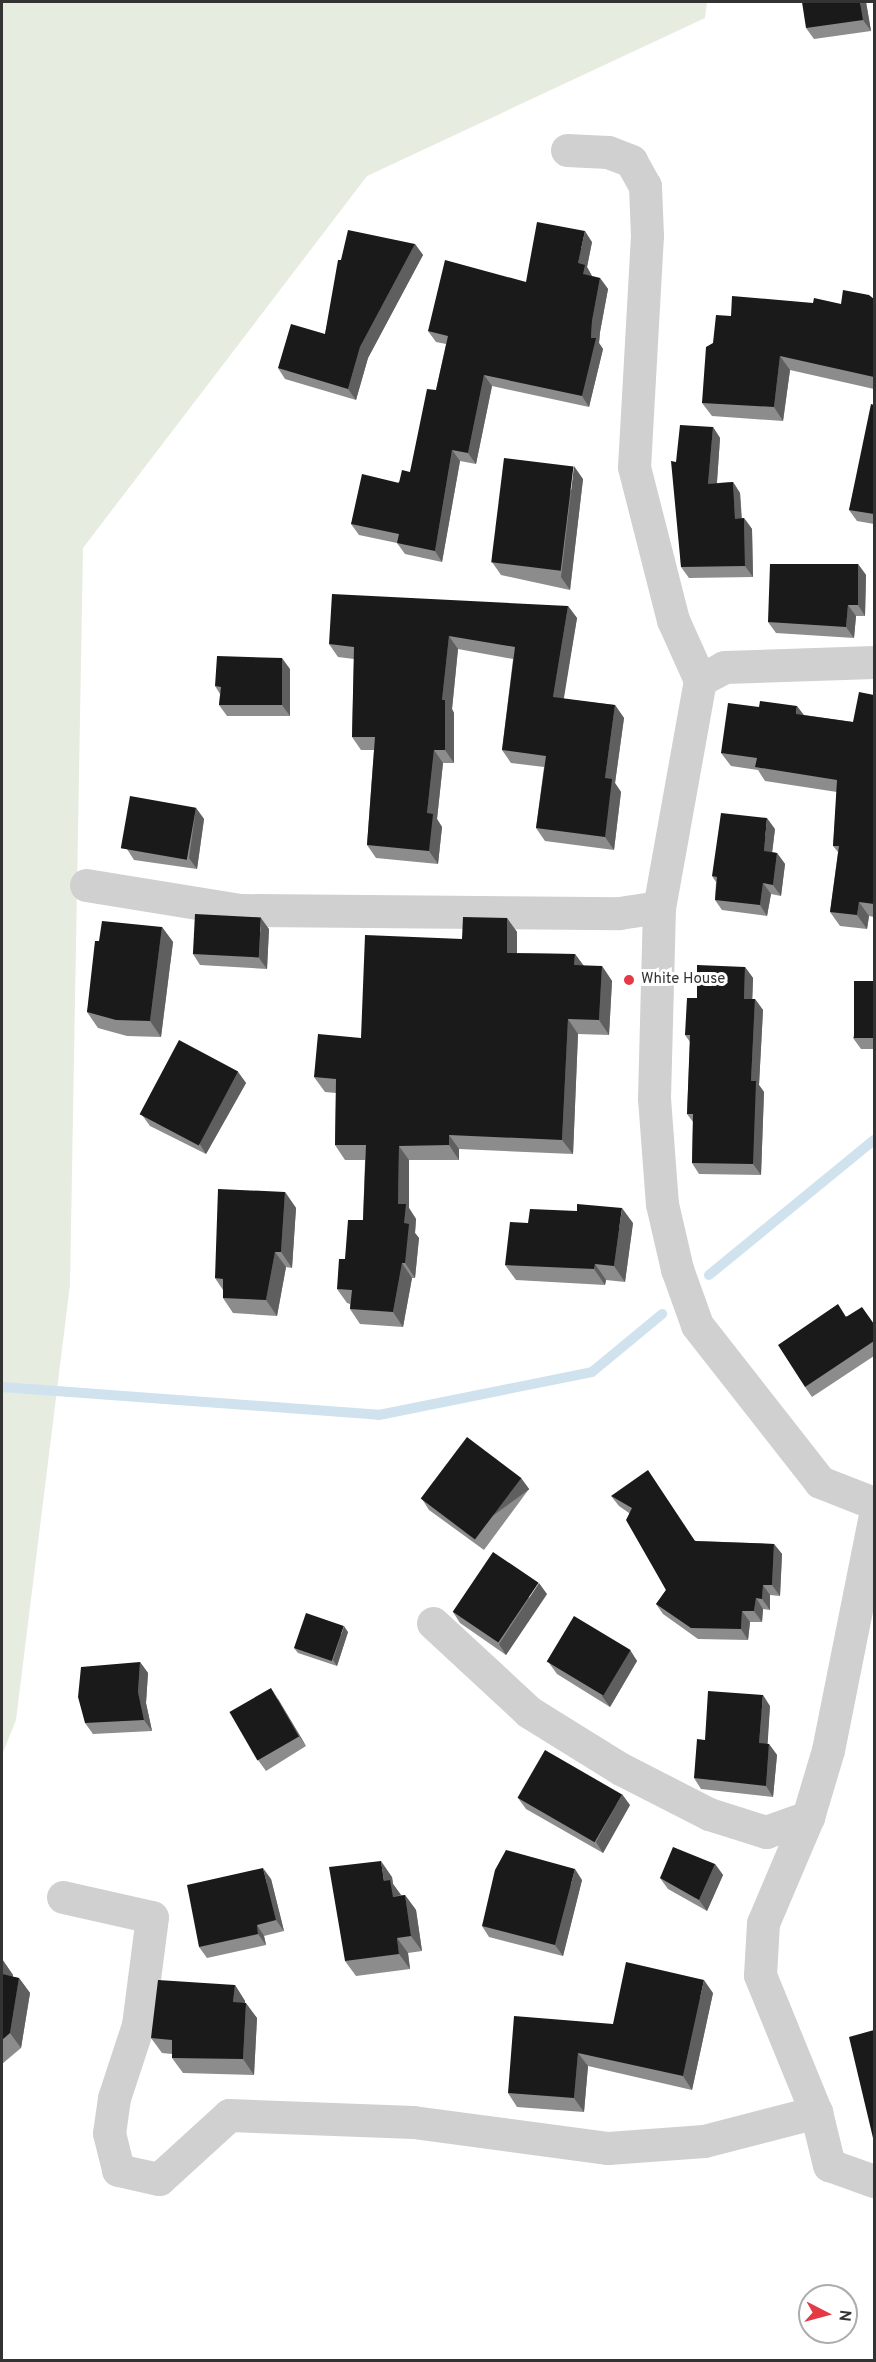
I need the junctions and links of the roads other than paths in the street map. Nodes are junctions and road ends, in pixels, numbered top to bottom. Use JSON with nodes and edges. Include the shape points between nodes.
{"nodes":[{"id":1,"x":567,"y":150,"type":"dead end"},
{"id":2,"x":874,"y":662,"type":"edge"},
{"id":3,"x":700,"y":680,"type":"junction"},
{"id":4,"x":86,"y":885,"type":"dead end"},
{"id":5,"x":659,"y":907,"type":"junction"},
{"id":6,"x":874,"y":1503,"type":"edge"},
{"id":7,"x":874,"y":1520,"type":"edge"},
{"id":8,"x":433,"y":1623,"type":"dead end"},
{"id":9,"x":808,"y":1817,"type":"junction"},
{"id":10,"x":63,"y":1897,"type":"dead end"},
{"id":11,"x":816,"y":2112,"type":"junction"},
{"id":12,"x":874,"y":2181,"type":"edge"}],
"edges":[{"from":1,"to":3,"type":"street","via":[[608,152],[631,161],[645,186],[646,235],[633,467],[673,620]]},
{"from":2,"to":3,"type":"street","via":[[724,667]]},
{"from":3,"to":5,"type":"street"},
{"from":4,"to":5,"type":"street","via":[[240,910],[619,913]]},
{"from":5,"to":6,"type":"street","via":[[654,1098],[662,1204],[677,1269],[697,1325],[820,1482]]},
{"from":7,"to":9,"type":"street","via":[[828,1750]]},
{"from":8,"to":9,"type":"street","via":[[529,1712],[670,1794],[709,1814],[766,1832]]},
{"from":9,"to":11,"type":"street","via":[[763,1923],[758,1952],[760,1975],[771,2008]]},
{"from":10,"to":11,"type":"street","via":[[152,1917],[138,2025],[114,2098],[109,2133],[118,2170],[159,2179],[229,2115],[413,2122],[608,2148],[704,2141]]},
{"from":11,"to":12,"type":"street","via":[[829,2165]]}]}
